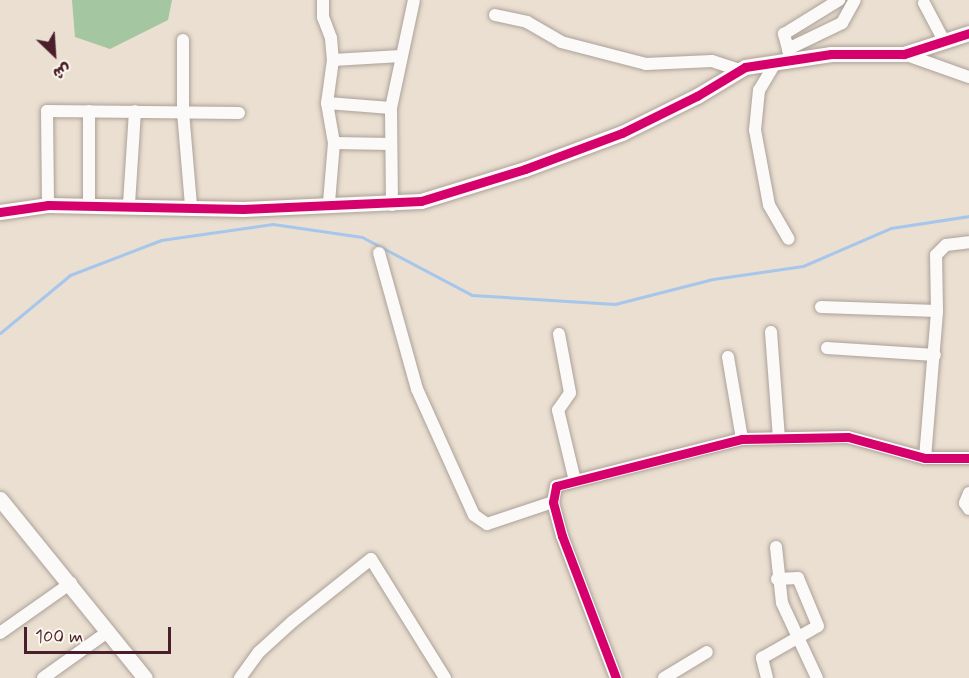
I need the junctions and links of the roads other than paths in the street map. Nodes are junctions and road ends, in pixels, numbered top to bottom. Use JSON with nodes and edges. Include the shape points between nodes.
{"nodes":[{"id":1,"x":323,"y":0,"type":"edge"},
{"id":2,"x":414,"y":0,"type":"edge"},
{"id":3,"x":839,"y":0,"type":"edge"},
{"id":4,"x":855,"y":0,"type":"edge"},
{"id":5,"x":924,"y":3,"type":"dead end"},
{"id":6,"x":495,"y":15,"type":"dead end"},
{"id":7,"x":969,"y":33,"type":"edge"},
{"id":8,"x":183,"y":40,"type":"dead end"},
{"id":9,"x":944,"y":41,"type":"junction"},
{"id":10,"x":904,"y":54,"type":"junction"},
{"id":11,"x":401,"y":56,"type":"junction"},
{"id":12,"x":785,"y":57,"type":"junction"},
{"id":13,"x":333,"y":60,"type":"junction"},
{"id":14,"x":748,"y":68,"type":"junction"},
{"id":15,"x":969,"y":77,"type":"edge"},
{"id":16,"x":327,"y":103,"type":"junction"},
{"id":17,"x":391,"y":108,"type":"junction"},
{"id":18,"x":88,"y":111,"type":"junction"},
{"id":19,"x":135,"y":111,"type":"junction"},
{"id":20,"x":183,"y":112,"type":"junction"},
{"id":21,"x":239,"y":113,"type":"dead end"},
{"id":22,"x":334,"y":143,"type":"junction"},
{"id":23,"x":390,"y":144,"type":"junction"},
{"id":24,"x":328,"y":203,"type":"junction"},
{"id":25,"x":129,"y":204,"type":"junction"},
{"id":26,"x":48,"y":205,"type":"junction"},
{"id":27,"x":89,"y":205,"type":"junction"},
{"id":28,"x":191,"y":205,"type":"junction"},
{"id":29,"x":392,"y":205,"type":"junction"},
{"id":30,"x":0,"y":212,"type":"edge"},
{"id":31,"x":789,"y":239,"type":"dead end"},
{"id":32,"x":969,"y":242,"type":"edge"},
{"id":33,"x":379,"y":253,"type":"dead end"},
{"id":34,"x":821,"y":307,"type":"dead end"},
{"id":35,"x":937,"y":311,"type":"junction"},
{"id":36,"x":771,"y":332,"type":"dead end"},
{"id":37,"x":558,"y":334,"type":"dead end"},
{"id":38,"x":827,"y":348,"type":"dead end"},
{"id":39,"x":935,"y":355,"type":"junction"},
{"id":40,"x":728,"y":357,"type":"dead end"},
{"id":41,"x":779,"y":438,"type":"junction"},
{"id":42,"x":742,"y":439,"type":"junction"},
{"id":43,"x":925,"y":458,"type":"junction"},
{"id":44,"x":969,"y":458,"type":"edge"},
{"id":45,"x":575,"y":481,"type":"junction"},
{"id":46,"x":969,"y":493,"type":"edge"},
{"id":47,"x":0,"y":499,"type":"edge"},
{"id":48,"x":553,"y":502,"type":"junction"},
{"id":49,"x":969,"y":509,"type":"edge"},
{"id":50,"x":776,"y":547,"type":"dead end"},
{"id":51,"x":777,"y":579,"type":"junction"},
{"id":52,"x":71,"y":584,"type":"junction"},
{"id":53,"x":109,"y":631,"type":"junction"},
{"id":54,"x":0,"y":633,"type":"edge"},
{"id":55,"x":799,"y":638,"type":"junction"},
{"id":56,"x":707,"y":652,"type":"dead end"},
{"id":57,"x":43,"y":678,"type":"edge"},
{"id":58,"x":145,"y":678,"type":"edge"},
{"id":59,"x":240,"y":678,"type":"edge"},
{"id":60,"x":445,"y":678,"type":"edge"},
{"id":61,"x":616,"y":678,"type":"edge"},
{"id":62,"x":664,"y":678,"type":"edge"},
{"id":63,"x":767,"y":678,"type":"edge"},
{"id":64,"x":818,"y":678,"type":"edge"}],
"edges":[{"from":1,"to":13,"type":"street","via":[[322,17],[331,38]]},
{"from":2,"to":11,"type":"street"},
{"from":3,"to":12,"type":"street","via":[[784,34]]},
{"from":4,"to":12,"type":"street","via":[[842,23]]},
{"from":5,"to":9,"type":"street"},
{"from":6,"to":14,"type":"street","via":[[527,22],[561,42],[646,64],[712,61]]},
{"from":7,"to":9,"type":"street"},
{"from":8,"to":20,"type":"street"},
{"from":9,"to":10,"type":"street"},
{"from":10,"to":12,"type":"street"},
{"from":10,"to":15,"type":"street"},
{"from":11,"to":13,"type":"street"},
{"from":11,"to":17,"type":"street"},
{"from":12,"to":14,"type":"street"},
{"from":12,"to":31,"type":"street","via":[[759,90],[755,130],[769,205]]},
{"from":13,"to":16,"type":"street"},
{"from":14,"to":29,"type":"street","via":[[622,133],[479,184]]},
{"from":16,"to":17,"type":"street"},
{"from":16,"to":22,"type":"street"},
{"from":17,"to":23,"type":"street"},
{"from":18,"to":19,"type":"street"},
{"from":18,"to":26,"type":"street","via":[[46,112]]},
{"from":18,"to":27,"type":"street"},
{"from":19,"to":20,"type":"street"},
{"from":19,"to":25,"type":"street"},
{"from":20,"to":21,"type":"street"},
{"from":20,"to":28,"type":"street"},
{"from":22,"to":23,"type":"street"},
{"from":22,"to":24,"type":"street"},
{"from":23,"to":29,"type":"street"},
{"from":24,"to":28,"type":"street","via":[[243,209]]},
{"from":24,"to":29,"type":"street"},
{"from":25,"to":27,"type":"street"},
{"from":25,"to":28,"type":"street"},
{"from":26,"to":27,"type":"street"},
{"from":26,"to":30,"type":"street"},
{"from":32,"to":35,"type":"street","via":[[946,244],[936,255]]},
{"from":33,"to":48,"type":"street","via":[[417,389],[474,515],[487,524]]},
{"from":34,"to":35,"type":"street"},
{"from":35,"to":39,"type":"street"},
{"from":36,"to":41,"type":"street"},
{"from":37,"to":45,"type":"street","via":[[570,393],[558,410]]},
{"from":38,"to":39,"type":"street"},
{"from":39,"to":43,"type":"street"},
{"from":40,"to":42,"type":"street"},
{"from":41,"to":42,"type":"street"},
{"from":41,"to":43,"type":"street","via":[[857,438]]},
{"from":42,"to":45,"type":"street"},
{"from":43,"to":44,"type":"street"},
{"from":45,"to":48,"type":"street","via":[[556,486]]},
{"from":46,"to":49,"type":"street","via":[[965,502]]},
{"from":47,"to":52,"type":"street"},
{"from":48,"to":61,"type":"street","via":[[577,581]]},
{"from":50,"to":51,"type":"street"},
{"from":51,"to":55,"type":"street","via":[[782,603]]},
{"from":51,"to":55,"type":"street","via":[[798,578],[818,624]]},
{"from":52,"to":53,"type":"street"},
{"from":52,"to":54,"type":"street"},
{"from":53,"to":57,"type":"street"},
{"from":53,"to":58,"type":"street"},
{"from":55,"to":63,"type":"street","via":[[762,658]]},
{"from":55,"to":64,"type":"street"},
{"from":56,"to":62,"type":"street"},
{"from":59,"to":60,"type":"street","via":[[266,645],[324,593],[371,559]]}]}
